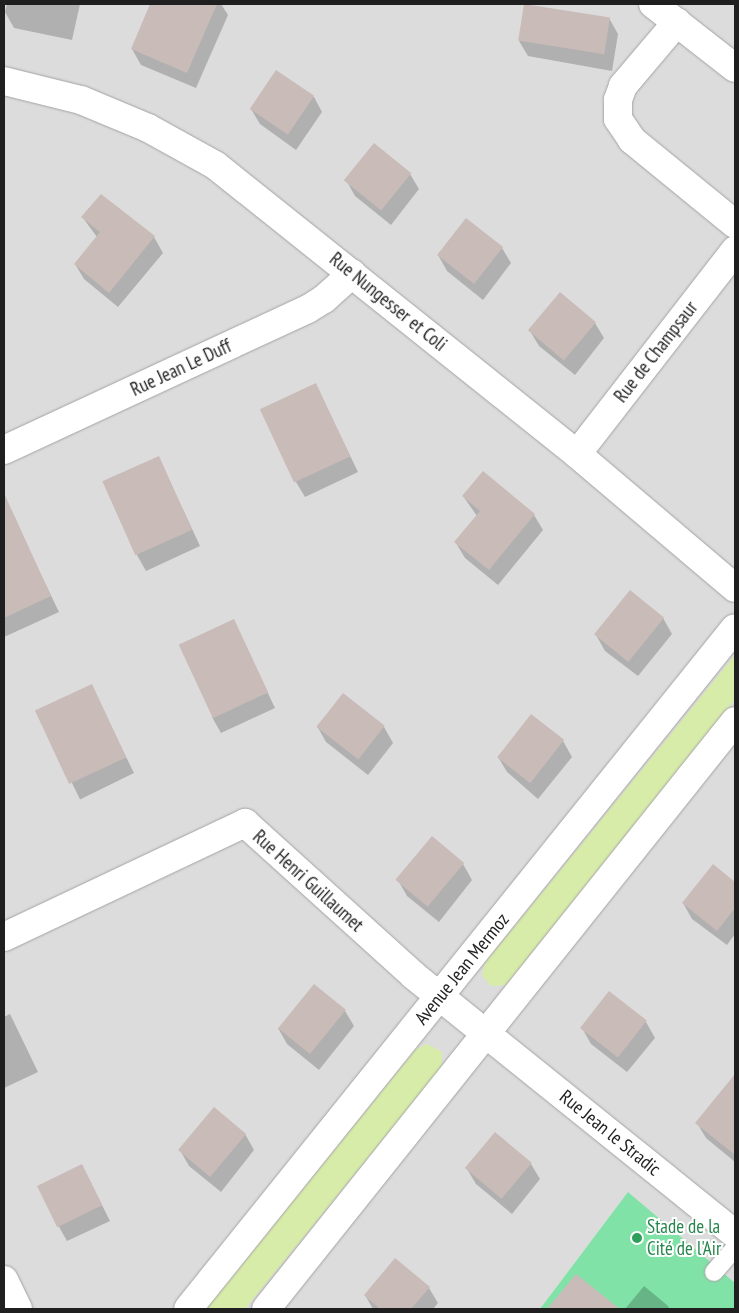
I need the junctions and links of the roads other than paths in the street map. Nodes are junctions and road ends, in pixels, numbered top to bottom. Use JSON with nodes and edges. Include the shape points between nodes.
{"nodes":[{"id":1,"x":653,"y":4,"type":"edge"},
{"id":2,"x":677,"y":22,"type":"junction"},
{"id":3,"x":735,"y":68,"type":"edge"},
{"id":4,"x":4,"y":80,"type":"edge"},
{"id":5,"x":735,"y":224,"type":"edge"},
{"id":6,"x":735,"y":250,"type":"edge"},
{"id":7,"x":352,"y":274,"type":"junction"},
{"id":8,"x":4,"y":450,"type":"edge"},
{"id":9,"x":577,"y":454,"type":"junction"},
{"id":10,"x":735,"y":588,"type":"edge"},
{"id":11,"x":735,"y":628,"type":"edge"},
{"id":12,"x":735,"y":721,"type":"edge"},
{"id":13,"x":4,"y":937,"type":"edge"},
{"id":14,"x":440,"y":995,"type":"junction"},
{"id":15,"x":484,"y":1032,"type":"junction"},
{"id":16,"x":735,"y":1234,"type":"edge"},
{"id":17,"x":735,"y":1248,"type":"edge"},
{"id":18,"x":714,"y":1272,"type":"dead end"},
{"id":19,"x":4,"y":1280,"type":"edge"},
{"id":20,"x":18,"y":1309,"type":"edge"},
{"id":21,"x":188,"y":1309,"type":"edge"},
{"id":22,"x":266,"y":1309,"type":"edge"}],
"edges":[{"from":1,"to":2,"type":"street"},
{"from":2,"to":3,"type":"street"},
{"from":2,"to":5,"type":"street","via":[[623,86],[618,100],[618,119],[632,140]]},
{"from":4,"to":7,"type":"street","name":"Rue Nungesser et Coli","via":[[81,100],[165,137],[230,176]]},
{"from":6,"to":9,"type":"street","name":"Rue de Champsaur"},
{"from":7,"to":8,"type":"street","name":"Rue Jean Le Duff","via":[[308,309]]},
{"from":7,"to":9,"type":"street","name":"Rue Nungesser et Coli"},
{"from":9,"to":10,"type":"street","name":"Rue Nungesser et Coli"},
{"from":11,"to":14,"type":"street","name":"Avenue Jean Mermoz"},
{"from":12,"to":15,"type":"street"},
{"from":13,"to":14,"type":"street","name":"Rue Henri Guillaumet","via":[[244,823]]},
{"from":14,"to":15,"type":"street","name":"Rue Henri Guillaumet"},
{"from":14,"to":21,"type":"street","name":"Avenue Jean Mermoz"},
{"from":15,"to":16,"type":"street","name":"Rue Jean le Stradic"},
{"from":15,"to":22,"type":"street"},
{"from":17,"to":18,"type":"lane"},
{"from":19,"to":20,"type":"street"}]}
